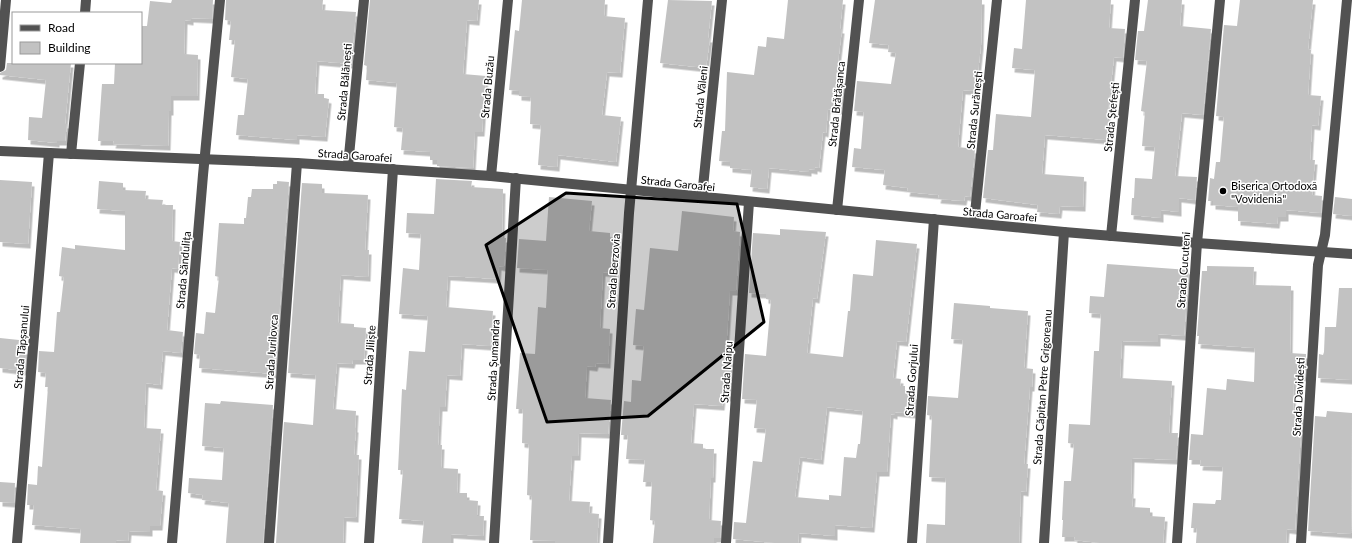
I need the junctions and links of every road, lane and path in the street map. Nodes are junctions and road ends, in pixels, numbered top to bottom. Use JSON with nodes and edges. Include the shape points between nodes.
{"nodes":[{"id":1,"x":6,"y":0,"type":"edge"},
{"id":2,"x":86,"y":0,"type":"edge"},
{"id":3,"x":220,"y":0,"type":"edge"},
{"id":4,"x":364,"y":0,"type":"edge"},
{"id":5,"x":508,"y":0,"type":"edge"},
{"id":6,"x":648,"y":0,"type":"edge"},
{"id":7,"x":722,"y":0,"type":"edge"},
{"id":8,"x":858,"y":0,"type":"edge"},
{"id":9,"x":997,"y":0,"type":"edge"},
{"id":10,"x":1135,"y":0,"type":"edge"},
{"id":11,"x":1220,"y":0,"type":"edge"},
{"id":12,"x":1347,"y":0,"type":"edge"},
{"id":13,"x":85,"y":12,"type":"edge"},
{"id":14,"x":80,"y":64,"type":"edge"},
{"id":15,"x":0,"y":67,"type":"edge"},
{"id":16,"x":0,"y":151,"type":"edge"},
{"id":17,"x":49,"y":153,"type":"junction"},
{"id":18,"x":71,"y":154,"type":"junction"},
{"id":19,"x":204,"y":159,"type":"junction"},
{"id":20,"x":297,"y":163,"type":"junction"},
{"id":21,"x":348,"y":166,"type":"junction"},
{"id":22,"x":393,"y":169,"type":"junction"},
{"id":23,"x":491,"y":176,"type":"junction"},
{"id":24,"x":516,"y":178,"type":"junction"},
{"id":25,"x":631,"y":190,"type":"junction"},
{"id":26,"x":702,"y":197,"type":"junction"},
{"id":27,"x":749,"y":202,"type":"junction"},
{"id":28,"x":837,"y":210,"type":"junction"},
{"id":29,"x":934,"y":219,"type":"junction"},
{"id":30,"x":974,"y":223,"type":"junction"},
{"id":31,"x":1064,"y":232,"type":"junction"},
{"id":32,"x":1111,"y":236,"type":"junction"},
{"id":33,"x":1197,"y":243,"type":"junction"},
{"id":34,"x":1321,"y":252,"type":"junction"},
{"id":35,"x":1352,"y":254,"type":"edge"},
{"id":36,"x":17,"y":543,"type":"edge"},
{"id":37,"x":172,"y":543,"type":"edge"},
{"id":38,"x":269,"y":543,"type":"edge"},
{"id":39,"x":369,"y":543,"type":"edge"},
{"id":40,"x":494,"y":543,"type":"edge"},
{"id":41,"x":608,"y":543,"type":"edge"},
{"id":42,"x":726,"y":543,"type":"edge"},
{"id":43,"x":912,"y":543,"type":"edge"},
{"id":44,"x":1044,"y":543,"type":"edge"},
{"id":45,"x":1177,"y":543,"type":"edge"},
{"id":46,"x":1301,"y":543,"type":"edge"}],
"edges":[{"from":1,"to":15,"type":"street"},
{"from":2,"to":13,"type":"street"},
{"from":3,"to":19,"type":"street","name":"Strada Săndulița"},
{"from":4,"to":21,"type":"street","name":"Strada Bălănești"},
{"from":5,"to":23,"type":"street","name":"Strada Buzău"},
{"from":6,"to":25,"type":"street","name":"Strada Berzovia"},
{"from":7,"to":26,"type":"street","name":"Strada Văleni"},
{"from":8,"to":28,"type":"street","name":"Strada Brătășanca"},
{"from":9,"to":30,"type":"street","name":"Strada Surănești"},
{"from":10,"to":32,"type":"street","name":"Strada Ștefești"},
{"from":11,"to":33,"type":"street","name":"Strada Cucuteni"},
{"from":12,"to":34,"type":"street","name":"Strada Davidești","via":[[1325,235]]},
{"from":14,"to":18,"type":"street"},
{"from":16,"to":17,"type":"street","name":"Strada Garoafei"},
{"from":17,"to":18,"type":"street","name":"Strada Garoafei"},
{"from":17,"to":36,"type":"street","name":"Strada Tăpșanului"},
{"from":18,"to":19,"type":"street","name":"Strada Garoafei"},
{"from":19,"to":20,"type":"street","name":"Strada Garoafei"},
{"from":19,"to":37,"type":"street","name":"Strada Săndulița"},
{"from":20,"to":21,"type":"street","name":"Strada Garoafei"},
{"from":20,"to":38,"type":"street","name":"Strada Jurilovca"},
{"from":21,"to":22,"type":"street","name":"Strada Garoafei"},
{"from":22,"to":23,"type":"street","name":"Strada Garoafei"},
{"from":22,"to":39,"type":"street","name":"Strada Jiliște"},
{"from":23,"to":24,"type":"street","name":"Strada Garoafei"},
{"from":24,"to":25,"type":"street","name":"Strada Garoafei"},
{"from":24,"to":40,"type":"street","name":"Strada Șumandra"},
{"from":25,"to":26,"type":"street","name":"Strada Garoafei"},
{"from":25,"to":41,"type":"street","name":"Strada Berzovia"},
{"from":26,"to":27,"type":"street","name":"Strada Garoafei"},
{"from":27,"to":28,"type":"street","name":"Strada Garoafei"},
{"from":27,"to":42,"type":"street","name":"Strada Naipu"},
{"from":28,"to":29,"type":"street","name":"Strada Garoafei"},
{"from":29,"to":30,"type":"street","name":"Strada Garoafei"},
{"from":29,"to":43,"type":"street","name":"Strada Gorjului"},
{"from":30,"to":31,"type":"street","name":"Strada Garoafei"},
{"from":31,"to":32,"type":"street","name":"Strada Garoafei"},
{"from":31,"to":44,"type":"street","name":"Strada Căpitan Petre Grigoreanu"},
{"from":32,"to":33,"type":"street","name":"Strada Garoafei"},
{"from":33,"to":34,"type":"street","name":"Strada Garoafei"},
{"from":33,"to":45,"type":"street","name":"Strada Cucuteni"},
{"from":34,"to":35,"type":"street","name":"Strada Garoafei"},
{"from":34,"to":46,"type":"street","name":"Strada Davidești","via":[[1318,265]]}]}
